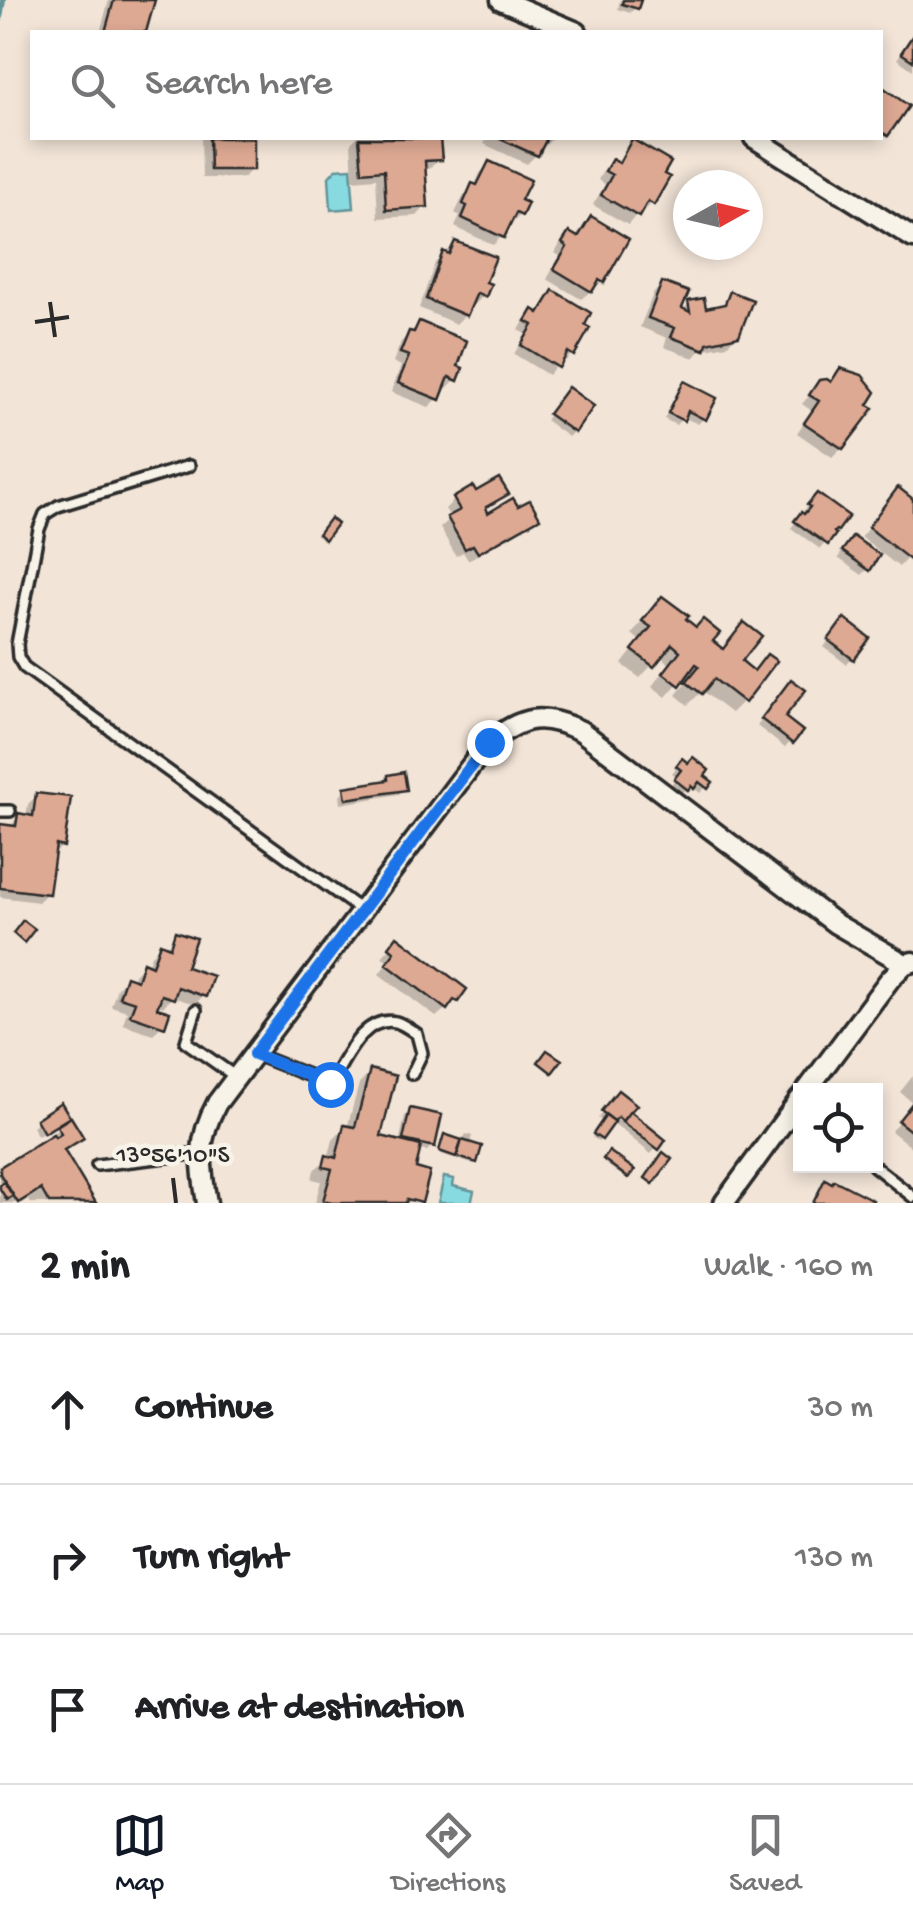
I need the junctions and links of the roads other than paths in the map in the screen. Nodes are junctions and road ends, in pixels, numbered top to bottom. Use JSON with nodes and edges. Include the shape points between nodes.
{"nodes":[{"id":1,"x":500,"y":0,"type":"edge"},
{"id":2,"x":571,"y":30,"type":"edge"},
{"id":3,"x":757,"y":140,"type":"edge"},
{"id":4,"x":913,"y":238,"type":"edge"},
{"id":5,"x":188,"y":466,"type":"dead end"},
{"id":6,"x":362,"y":911,"type":"junction"},
{"id":7,"x":909,"y":963,"type":"edge"},
{"id":8,"x":196,"y":1010,"type":"dead end"},
{"id":9,"x":254,"y":1054,"type":"junction"},
{"id":10,"x":412,"y":1074,"type":"dead end"},
{"id":11,"x":236,"y":1077,"type":"junction"},
{"id":12,"x":814,"y":1083,"type":"edge"},
{"id":13,"x":793,"y":1112,"type":"edge"},
{"id":14,"x":201,"y":1153,"type":"junction"},
{"id":15,"x":97,"y":1165,"type":"dead end"},
{"id":16,"x":883,"y":1173,"type":"edge"},
{"id":17,"x":913,"y":1196,"type":"edge"},
{"id":18,"x":206,"y":1203,"type":"edge"},
{"id":19,"x":724,"y":1203,"type":"edge"}],
"edges":[{"from":1,"to":2,"type":"street"},
{"from":3,"to":4,"type":"street"},
{"from":5,"to":6,"type":"lane","via":[[45,514],[18,656],[24,667]]},
{"from":6,"to":7,"type":"street","via":[[489,742],[534,718],[559,720],[606,748],[836,924]]},
{"from":6,"to":9,"type":"street"},
{"from":7,"to":12,"type":"street"},
{"from":8,"to":11,"type":"lane","via":[[186,1042]]},
{"from":9,"to":10,"type":"lane","via":[[330,1084],[364,1031],[398,1022],[417,1034],[422,1053]]},
{"from":9,"to":11,"type":"street"},
{"from":11,"to":14,"type":"street","via":[[204,1129]]},
{"from":13,"to":19,"type":"street"},
{"from":14,"to":15,"type":"lane"},
{"from":14,"to":18,"type":"street"},
{"from":16,"to":17,"type":"lane"}]}
